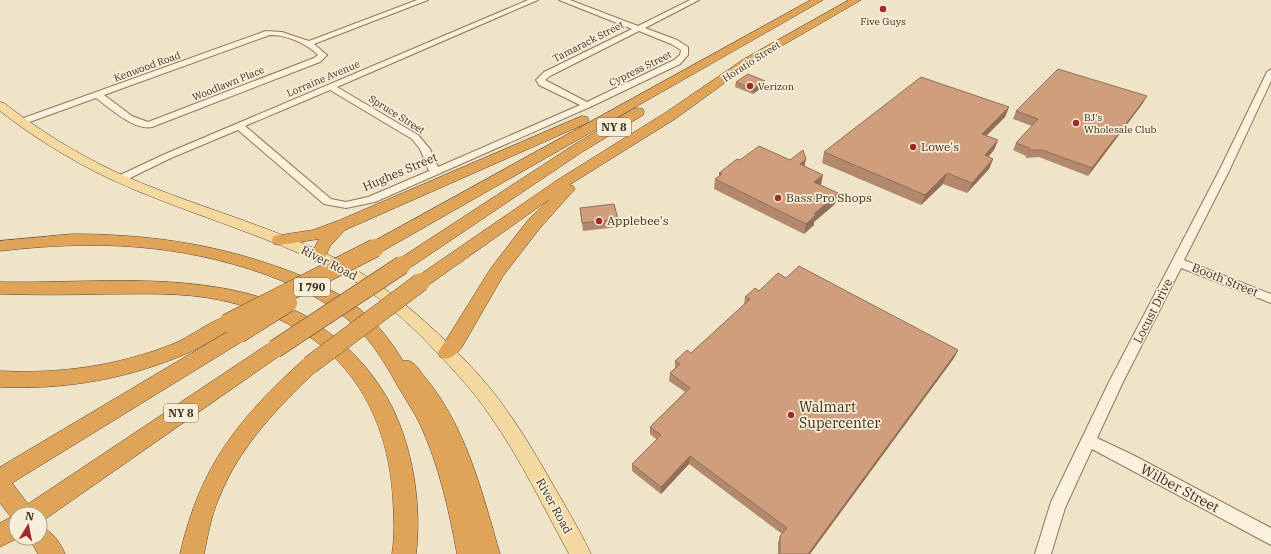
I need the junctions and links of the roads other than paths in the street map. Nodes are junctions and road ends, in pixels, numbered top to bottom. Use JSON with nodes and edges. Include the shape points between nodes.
{"nodes":[{"id":1,"x":424,"y":0,"type":"edge"},
{"id":2,"x":534,"y":0,"type":"edge"},
{"id":3,"x":563,"y":0,"type":"edge"},
{"id":4,"x":695,"y":0,"type":"edge"},
{"id":5,"x":818,"y":0,"type":"edge"},
{"id":6,"x":833,"y":0,"type":"edge"},
{"id":7,"x":856,"y":0,"type":"edge"},
{"id":8,"x":638,"y":28,"type":"junction"},
{"id":9,"x":280,"y":32,"type":"joint"},
{"id":10,"x":307,"y":44,"type":"junction"},
{"id":11,"x":699,"y":66,"type":"junction"},
{"id":12,"x":1271,"y":72,"type":"edge"},
{"id":13,"x":730,"y":74,"type":"junction"},
{"id":14,"x":331,"y":87,"type":"junction"},
{"id":15,"x":98,"y":95,"type":"junction"},
{"id":16,"x":0,"y":105,"type":"edge"},
{"id":17,"x":587,"y":105,"type":"junction"},
{"id":18,"x":21,"y":122,"type":"junction"},
{"id":19,"x":239,"y":126,"type":"junction"},
{"id":20,"x":607,"y":155,"type":"junction"},
{"id":21,"x":435,"y":172,"type":"junction"},
{"id":22,"x":122,"y":178,"type":"junction"},
{"id":23,"x":529,"y":181,"type":"junction"},
{"id":24,"x":346,"y":224,"type":"junction"},
{"id":25,"x":280,"y":240,"type":"junction"},
{"id":26,"x":0,"y":246,"type":"edge"},
{"id":27,"x":318,"y":256,"type":"junction"},
{"id":28,"x":1178,"y":262,"type":"junction"},
{"id":29,"x":0,"y":288,"type":"edge"},
{"id":30,"x":1271,"y":299,"type":"edge"},
{"id":31,"x":233,"y":328,"type":"junction"},
{"id":32,"x":372,"y":332,"type":"junction"},
{"id":33,"x":447,"y":352,"type":"junction"},
{"id":34,"x":0,"y":379,"type":"edge"},
{"id":35,"x":1089,"y":441,"type":"junction"},
{"id":36,"x":0,"y":479,"type":"edge"},
{"id":37,"x":0,"y":485,"type":"edge"},
{"id":38,"x":16,"y":506,"type":"edge"},
{"id":39,"x":45,"y":506,"type":"edge"},
{"id":40,"x":1271,"y":537,"type":"edge"},
{"id":41,"x":47,"y":546,"type":"edge"},
{"id":42,"x":53,"y":554,"type":"edge"},
{"id":43,"x":192,"y":554,"type":"edge"},
{"id":44,"x":404,"y":554,"type":"edge"},
{"id":45,"x":469,"y":554,"type":"edge"},
{"id":46,"x":488,"y":554,"type":"edge"},
{"id":47,"x":580,"y":554,"type":"edge"},
{"id":48,"x":1043,"y":554,"type":"edge"}],
"edges":[{"from":1,"to":10,"type":"street"},
{"from":2,"to":14,"type":"street","name":"Lorraine Avenue"},
{"from":3,"to":8,"type":"street","name":"Cypress Street"},
{"from":4,"to":8,"type":"street","name":"Tamarack Street"},
{"from":5,"to":11,"type":"highway","number":"NY 8"},
{"from":6,"to":23,"type":"highway","number":"NY 8","via":[[641,110]]},
{"from":7,"to":13,"type":"highway","name":"Horatio Street","via":[[748,61]]},
{"from":8,"to":17,"type":"street","name":"Tamarack Street","via":[[547,74],[540,80]]},
{"from":8,"to":17,"type":"street","name":"Cypress Street","via":[[674,42],[685,50],[682,59]]},
{"from":9,"to":10,"type":"street","name":"Woodlawn Place"},
{"from":9,"to":15,"type":"street","name":"Kenwood Road","via":[[269,33]]},
{"from":10,"to":15,"type":"street","name":"Woodlawn Place","via":[[322,53],[322,57],[150,125],[141,124],[130,118]]},
{"from":11,"to":24,"type":"highway","via":[[418,194]]},
{"from":11,"to":31,"type":"highway","number":"NY 8","bridge":true},
{"from":12,"to":28,"type":"street","name":"Locust Drive"},
{"from":13,"to":20,"type":"highway","name":"Horatio Street"},
{"from":13,"to":23,"type":"highway"},
{"from":14,"to":19,"type":"street","name":"Lorraine Avenue"},
{"from":14,"to":21,"type":"street","name":"Spruce Street","via":[[416,137],[428,151]]},
{"from":15,"to":18,"type":"street","name":"Kenwood Road"},
{"from":16,"to":18,"type":"main road","name":"River Road"},
{"from":17,"to":21,"type":"street","name":"Hughes Street"},
{"from":18,"to":22,"type":"main road","name":"River Road","via":[[83,160]]},
{"from":19,"to":21,"type":"street","name":"Hughes Street","via":[[328,202],[335,204],[346,205],[371,200]]},
{"from":19,"to":22,"type":"street","name":"Lorraine Avenue"},
{"from":20,"to":33,"type":"highway","via":[[534,224],[497,272]]},
{"from":20,"to":43,"type":"highway","bridge":true,"via":[[421,282],[310,365],[264,409],[238,441],[213,483],[201,516]]},
{"from":22,"to":25,"type":"main road","name":"River Road"},
{"from":23,"to":39,"type":"highway","number":"NY 8","bridge":true,"via":[[275,349]]},
{"from":24,"to":25,"type":"highway","via":[[321,234]]},
{"from":24,"to":27,"type":"highway","via":[[323,244]]},
{"from":25,"to":27,"type":"main road","name":"River Road"},
{"from":26,"to":32,"type":"highway","number":"I 790","via":[[108,238],[178,245],[223,254],[257,264],[321,292],[345,308]]},
{"from":27,"to":33,"type":"main road","name":"River Road","via":[[344,268],[371,286]]},
{"from":28,"to":30,"type":"street","name":"Booth Street"},
{"from":28,"to":35,"type":"street","name":"Locust Drive","via":[[1116,382]]},
{"from":29,"to":44,"type":"highway","via":[[200,290],[263,303],[320,333],[357,367],[377,396],[393,432],[401,461],[405,496]]},
{"from":31,"to":34,"type":"highway","via":[[149,360],[113,370],[60,380]]},
{"from":31,"to":36,"type":"highway","number":"NY 8"},
{"from":32,"to":45,"type":"highway","number":"I 790","via":[[392,360],[433,431],[454,485]]},
{"from":32,"to":46,"type":"highway","via":[[423,386],[444,421],[460,458]]},
{"from":33,"to":47,"type":"main road","name":"River Road","via":[[463,368],[498,413],[538,477]]},
{"from":35,"to":40,"type":"street","name":"Wilber Street"},
{"from":35,"to":48,"type":"street","name":"Locust Drive","via":[[1058,507]]},
{"from":37,"to":38,"type":"highway"},
{"from":41,"to":42,"type":"highway"}]}
